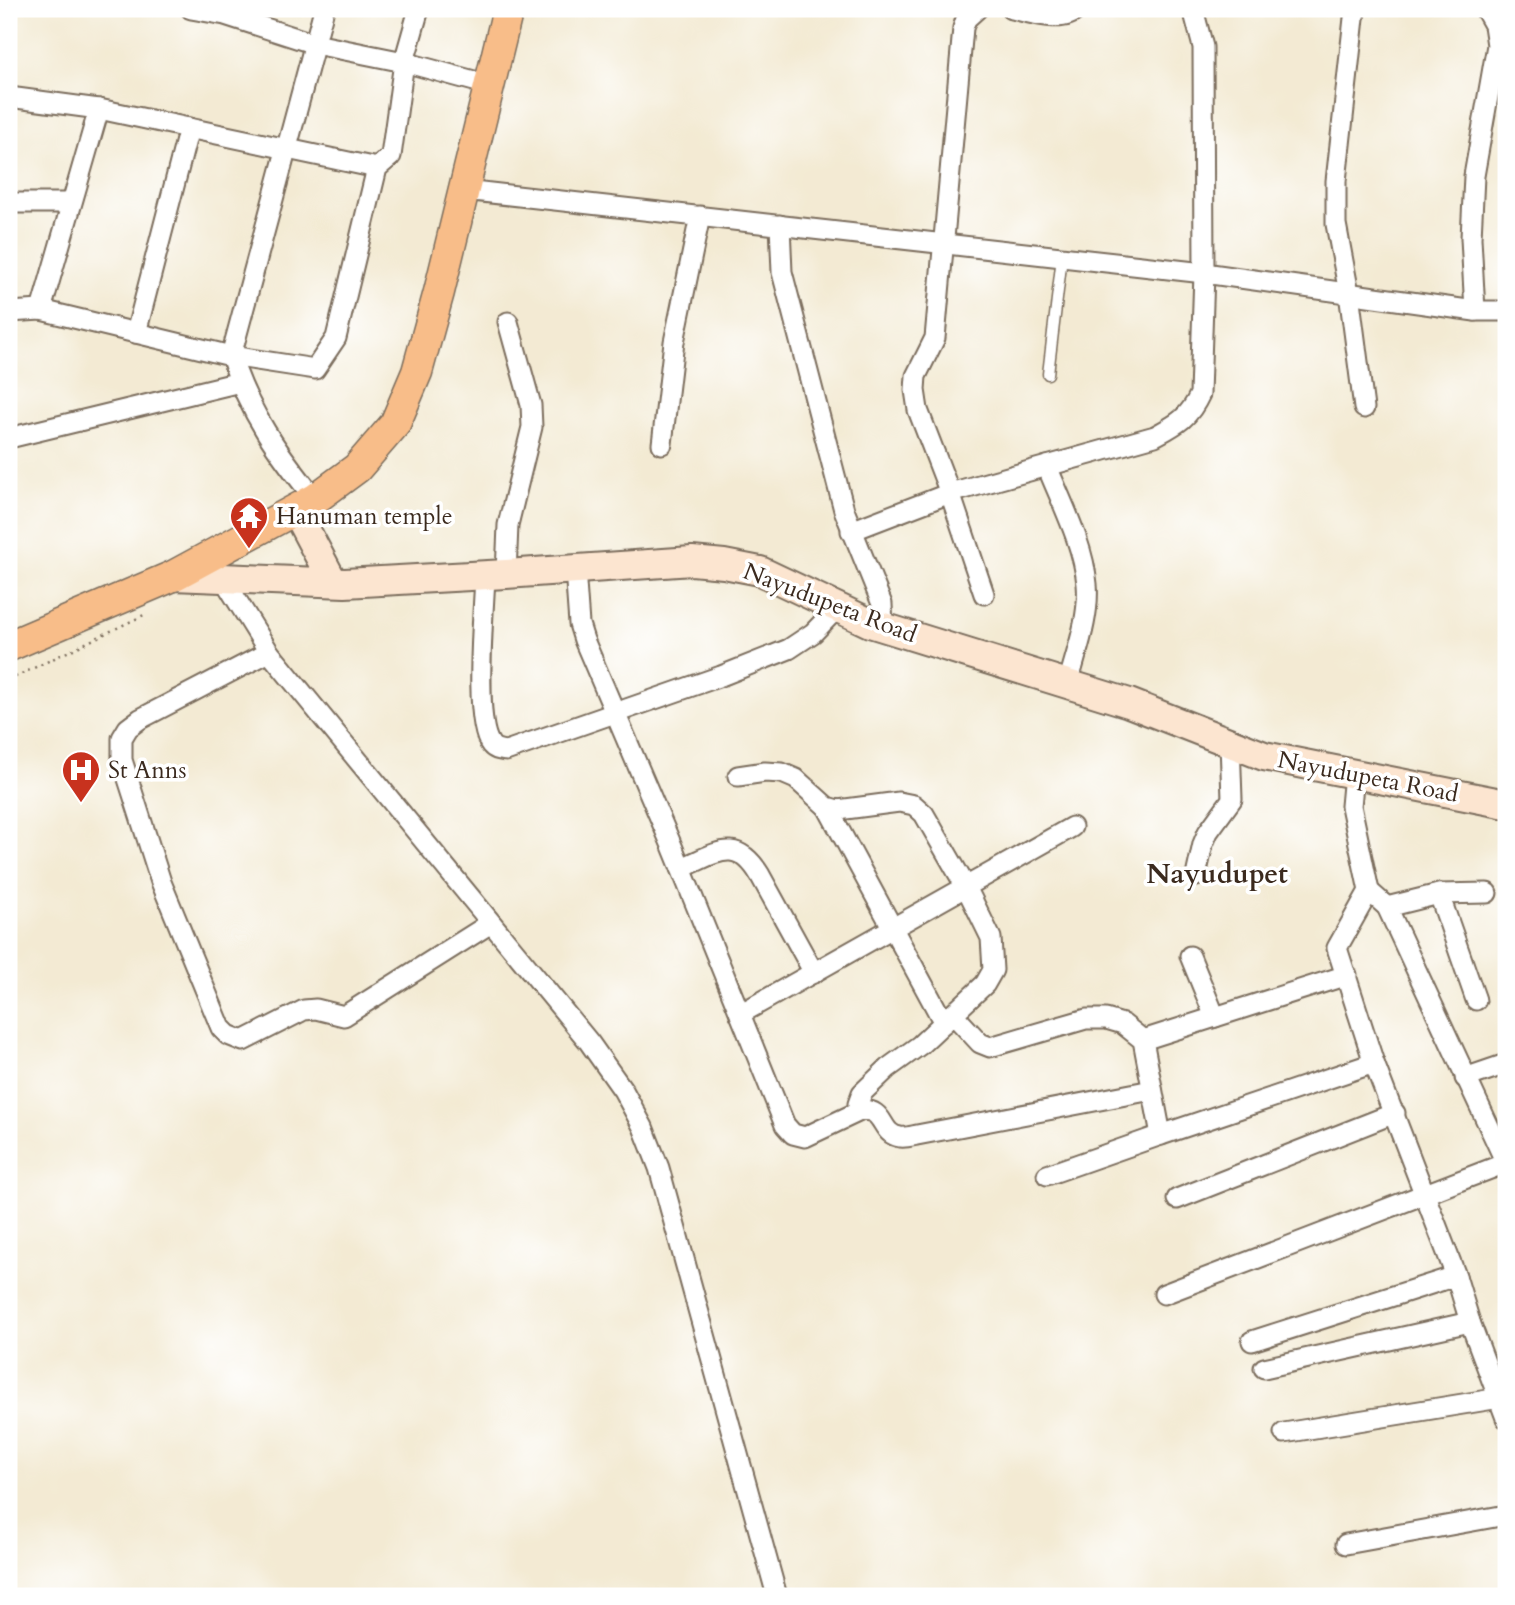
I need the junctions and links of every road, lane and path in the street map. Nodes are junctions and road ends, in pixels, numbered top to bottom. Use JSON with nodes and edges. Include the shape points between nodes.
{"nodes":[{"id":1,"x":191,"y":9,"type":"edge"},
{"id":2,"x":324,"y":9,"type":"edge"},
{"id":3,"x":419,"y":9,"type":"edge"},
{"id":4,"x":508,"y":9,"type":"edge"},
{"id":5,"x":977,"y":9,"type":"edge"},
{"id":6,"x":1011,"y":9,"type":"edge"},
{"id":7,"x":1077,"y":9,"type":"edge"},
{"id":8,"x":1193,"y":9,"type":"edge"},
{"id":9,"x":1355,"y":9,"type":"edge"},
{"id":10,"x":1485,"y":9,"type":"edge"},
{"id":11,"x":226,"y":12,"type":"edge"},
{"id":12,"x":314,"y":44,"type":"junction"},
{"id":13,"x":404,"y":62,"type":"junction"},
{"id":14,"x":489,"y":85,"type":"junction"},
{"id":15,"x":9,"y":97,"type":"edge"},
{"id":16,"x":99,"y":109,"type":"junction"},
{"id":17,"x":190,"y":128,"type":"junction"},
{"id":18,"x":286,"y":149,"type":"junction"},
{"id":19,"x":377,"y":168,"type":"junction"},
{"id":20,"x":464,"y":190,"type":"junction"},
{"id":21,"x":9,"y":202,"type":"edge"},
{"id":22,"x":71,"y":204,"type":"junction"},
{"id":23,"x":700,"y":216,"type":"junction"},
{"id":24,"x":780,"y":225,"type":"junction"},
{"id":25,"x":943,"y":243,"type":"junction"},
{"id":26,"x":1062,"y":257,"type":"junction"},
{"id":27,"x":1204,"y":273,"type":"junction"},
{"id":28,"x":1349,"y":293,"type":"junction"},
{"id":29,"x":41,"y":310,"type":"junction"},
{"id":30,"x":1475,"y":311,"type":"junction"},
{"id":31,"x":1506,"y":311,"type":"edge"},
{"id":32,"x":9,"y":312,"type":"edge"},
{"id":33,"x":508,"y":322,"type":"dead end"},
{"id":34,"x":136,"y":333,"type":"junction"},
{"id":35,"x":231,"y":356,"type":"junction"},
{"id":36,"x":1048,"y":374,"type":"dead end"},
{"id":37,"x":240,"y":382,"type":"junction"},
{"id":38,"x":1364,"y":408,"type":"dead end"},
{"id":39,"x":9,"y":439,"type":"edge"},
{"id":40,"x":662,"y":444,"type":"dead end"},
{"id":41,"x":1048,"y":466,"type":"junction"},
{"id":42,"x":950,"y":493,"type":"junction"},
{"id":43,"x":305,"y":504,"type":"junction"},
{"id":44,"x":851,"y":531,"type":"junction"},
{"id":45,"x":575,"y":569,"type":"junction"},
{"id":46,"x":496,"y":575,"type":"junction"},
{"id":47,"x":173,"y":576,"type":"junction"},
{"id":48,"x":223,"y":578,"type":"junction"},
{"id":49,"x":333,"y":582,"type":"junction"},
{"id":50,"x":984,"y":594,"type":"dead end"},
{"id":51,"x":837,"y":608,"type":"junction"},
{"id":52,"x":152,"y":610,"type":"dead end"},
{"id":53,"x":883,"y":627,"type":"junction"},
{"id":54,"x":9,"y":646,"type":"edge"},
{"id":55,"x":269,"y":652,"type":"junction"},
{"id":56,"x":9,"y":680,"type":"edge"},
{"id":57,"x":1068,"y":684,"type":"junction"},
{"id":58,"x":616,"y":712,"type":"junction"},
{"id":59,"x":1230,"y":743,"type":"junction"},
{"id":60,"x":1354,"y":774,"type":"junction"},
{"id":61,"x":738,"y":776,"type":"dead end"},
{"id":62,"x":1506,"y":804,"type":"edge"},
{"id":63,"x":827,"y":807,"type":"junction"},
{"id":64,"x":1072,"y":827,"type":"dead end"},
{"id":65,"x":681,"y":868,"type":"junction"},
{"id":66,"x":1196,"y":876,"type":"dead end"},
{"id":67,"x":967,"y":887,"type":"junction"},
{"id":68,"x":1369,"y":891,"type":"junction"},
{"id":69,"x":1487,"y":893,"type":"dead end"},
{"id":70,"x":1438,"y":894,"type":"junction"},
{"id":71,"x":1387,"y":907,"type":"junction"},
{"id":72,"x":491,"y":923,"type":"junction"},
{"id":73,"x":892,"y":928,"type":"junction"},
{"id":74,"x":1190,"y":956,"type":"dead end"},
{"id":75,"x":814,"y":973,"type":"junction"},
{"id":76,"x":1347,"y":975,"type":"junction"},
{"id":77,"x":1476,"y":1000,"type":"dead end"},
{"id":78,"x":740,"y":1014,"type":"junction"},
{"id":79,"x":1215,"y":1017,"type":"junction"},
{"id":80,"x":949,"y":1018,"type":"junction"},
{"id":81,"x":1143,"y":1040,"type":"junction"},
{"id":82,"x":1374,"y":1063,"type":"junction"},
{"id":83,"x":1506,"y":1064,"type":"edge"},
{"id":84,"x":1465,"y":1078,"type":"junction"},
{"id":85,"x":1152,"y":1090,"type":"junction"},
{"id":86,"x":860,"y":1111,"type":"junction"},
{"id":87,"x":1395,"y":1112,"type":"junction"},
{"id":88,"x":1161,"y":1135,"type":"junction"},
{"id":89,"x":1506,"y":1163,"type":"edge"},
{"id":90,"x":1047,"y":1175,"type":"dead end"},
{"id":91,"x":1425,"y":1194,"type":"junction"},
{"id":92,"x":1177,"y":1199,"type":"dead end"},
{"id":93,"x":1456,"y":1276,"type":"junction"},
{"id":94,"x":1164,"y":1294,"type":"dead end"},
{"id":95,"x":1470,"y":1322,"type":"junction"},
{"id":96,"x":1252,"y":1341,"type":"dead end"},
{"id":97,"x":1265,"y":1368,"type":"dead end"},
{"id":98,"x":1503,"y":1397,"type":"edge"},
{"id":99,"x":1506,"y":1418,"type":"edge"},
{"id":100,"x":1284,"y":1433,"type":"dead end"},
{"id":101,"x":1506,"y":1515,"type":"edge"},
{"id":102,"x":1346,"y":1544,"type":"dead end"},
{"id":103,"x":777,"y":1596,"type":"edge"}],
"edges":[{"from":1,"to":11,"type":"street"},
{"from":2,"to":12,"type":"street"},
{"from":3,"to":13,"type":"street"},
{"from":4,"to":14,"type":"main road"},
{"from":5,"to":25,"type":"street","via":[[963,28]]},
{"from":6,"to":7,"type":"street","via":[[1059,17]]},
{"from":8,"to":27,"type":"street","via":[[1203,47]]},
{"from":9,"to":28,"type":"street","via":[[1335,200]]},
{"from":10,"to":30,"type":"street","via":[[1497,45],[1474,176]]},
{"from":11,"to":12,"type":"street"},
{"from":12,"to":13,"type":"street"},
{"from":12,"to":18,"type":"street"},
{"from":13,"to":14,"type":"street"},
{"from":13,"to":19,"type":"street","via":[[391,156]]},
{"from":14,"to":20,"type":"main road"},
{"from":15,"to":16,"type":"street"},
{"from":16,"to":17,"type":"street"},
{"from":16,"to":22,"type":"street"},
{"from":17,"to":18,"type":"street"},
{"from":17,"to":34,"type":"street"},
{"from":18,"to":19,"type":"street"},
{"from":18,"to":35,"type":"street"},
{"from":19,"to":35,"type":"street","via":[[336,338],[315,369]]},
{"from":20,"to":23,"type":"street"},
{"from":20,"to":43,"type":"main road","via":[[417,372],[395,424],[357,468]]},
{"from":21,"to":22,"type":"street"},
{"from":22,"to":29,"type":"street"},
{"from":23,"to":24,"type":"street"},
{"from":23,"to":40,"type":"street","via":[[674,342]]},
{"from":24,"to":25,"type":"street"},
{"from":24,"to":44,"type":"street","via":[[782,272]]},
{"from":25,"to":26,"type":"street"},
{"from":25,"to":42,"type":"street","via":[[935,338],[916,376],[915,390],[918,410]]},
{"from":26,"to":27,"type":"street"},
{"from":26,"to":36,"type":"lane"},
{"from":27,"to":28,"type":"street"},
{"from":27,"to":41,"type":"street","via":[[1200,394],[1193,409],[1155,436]]},
{"from":28,"to":30,"type":"street"},
{"from":28,"to":38,"type":"street"},
{"from":29,"to":32,"type":"street"},
{"from":29,"to":34,"type":"street"},
{"from":30,"to":31,"type":"street"},
{"from":33,"to":46,"type":"street","via":[[531,405],[531,427]]},
{"from":34,"to":35,"type":"street"},
{"from":35,"to":37,"type":"street"},
{"from":37,"to":39,"type":"street"},
{"from":37,"to":43,"type":"street"},
{"from":41,"to":42,"type":"street"},
{"from":41,"to":57,"type":"street","via":[[1081,555],[1087,585],[1082,631]]},
{"from":42,"to":44,"type":"street"},
{"from":42,"to":50,"type":"street"},
{"from":43,"to":47,"type":"main road"},
{"from":43,"to":49,"type":"street"},
{"from":44,"to":53,"type":"street","via":[[882,604]]},
{"from":45,"to":46,"type":"street","name":"Nayudupeta Road"},
{"from":45,"to":51,"type":"street","name":"Nayudupeta Road","via":[[692,561],[724,564],[760,571]]},
{"from":45,"to":58,"type":"street","via":[[579,624]]},
{"from":46,"to":49,"type":"street","name":"Nayudupeta Road"},
{"from":46,"to":58,"type":"street","via":[[480,667],[484,722],[492,746],[506,751]]},
{"from":47,"to":48,"type":"street","name":"Nayudupeta Road"},
{"from":47,"to":54,"type":"main road"},
{"from":48,"to":49,"type":"street","name":"Nayudupeta Road"},
{"from":48,"to":55,"type":"street"},
{"from":51,"to":53,"type":"street","name":"Nayudupeta Road"},
{"from":51,"to":58,"type":"street","via":[[789,649]]},
{"from":52,"to":56,"type":"path"},
{"from":53,"to":57,"type":"street","name":"Nayudupeta Road"},
{"from":55,"to":72,"type":"street"},
{"from":55,"to":72,"type":"street","via":[[140,719],[122,737],[120,750],[161,882],[221,1028],[243,1041],[304,1010],[344,1016]]},
{"from":57,"to":59,"type":"street","name":"Nayudupeta Road"},
{"from":58,"to":65,"type":"street"},
{"from":59,"to":60,"type":"street","name":"Nayudupeta Road","via":[[1264,757]]},
{"from":59,"to":66,"type":"street","via":[[1233,799],[1208,832]]},
{"from":60,"to":62,"type":"street","name":"Nayudupeta Road"},
{"from":60,"to":68,"type":"street","via":[[1351,806]]},
{"from":61,"to":63,"type":"street","via":[[782,773],[796,779]]},
{"from":63,"to":67,"type":"street","via":[[914,805],[924,814]]},
{"from":63,"to":73,"type":"street"},
{"from":64,"to":67,"type":"street"},
{"from":65,"to":75,"type":"street","via":[[722,852],[743,853]]},
{"from":65,"to":78,"type":"street"},
{"from":67,"to":73,"type":"street"},
{"from":67,"to":80,"type":"street","via":[[991,938],[993,970],[985,984]]},
{"from":68,"to":71,"type":"street"},
{"from":68,"to":76,"type":"street","via":[[1338,948]]},
{"from":69,"to":70,"type":"street"},
{"from":70,"to":71,"type":"street"},
{"from":70,"to":77,"type":"street"},
{"from":71,"to":84,"type":"street"},
{"from":72,"to":103,"type":"street","via":[[589,1042],[643,1127],[659,1168]]},
{"from":73,"to":75,"type":"street"},
{"from":73,"to":80,"type":"street"},
{"from":74,"to":79,"type":"street"},
{"from":75,"to":78,"type":"street"},
{"from":76,"to":79,"type":"street"},
{"from":76,"to":82,"type":"street"},
{"from":78,"to":86,"type":"street","via":[[793,1135],[805,1136]]},
{"from":79,"to":81,"type":"street"},
{"from":80,"to":81,"type":"street","via":[[990,1047],[1086,1019],[1123,1024]]},
{"from":80,"to":86,"type":"street","via":[[862,1093]]},
{"from":81,"to":85,"type":"street"},
{"from":82,"to":87,"type":"street"},
{"from":82,"to":88,"type":"street"},
{"from":83,"to":84,"type":"street"},
{"from":84,"to":89,"type":"street"},
{"from":85,"to":86,"type":"street","via":[[900,1137],[874,1112]]},
{"from":85,"to":88,"type":"street"},
{"from":87,"to":91,"type":"street"},
{"from":87,"to":92,"type":"street"},
{"from":88,"to":90,"type":"street"},
{"from":89,"to":91,"type":"street"},
{"from":91,"to":93,"type":"street"},
{"from":91,"to":94,"type":"street"},
{"from":93,"to":95,"type":"street"},
{"from":93,"to":96,"type":"street"},
{"from":95,"to":97,"type":"street"},
{"from":95,"to":98,"type":"street"},
{"from":98,"to":99,"type":"street"},
{"from":98,"to":100,"type":"street"},
{"from":101,"to":102,"type":"street"}]}
